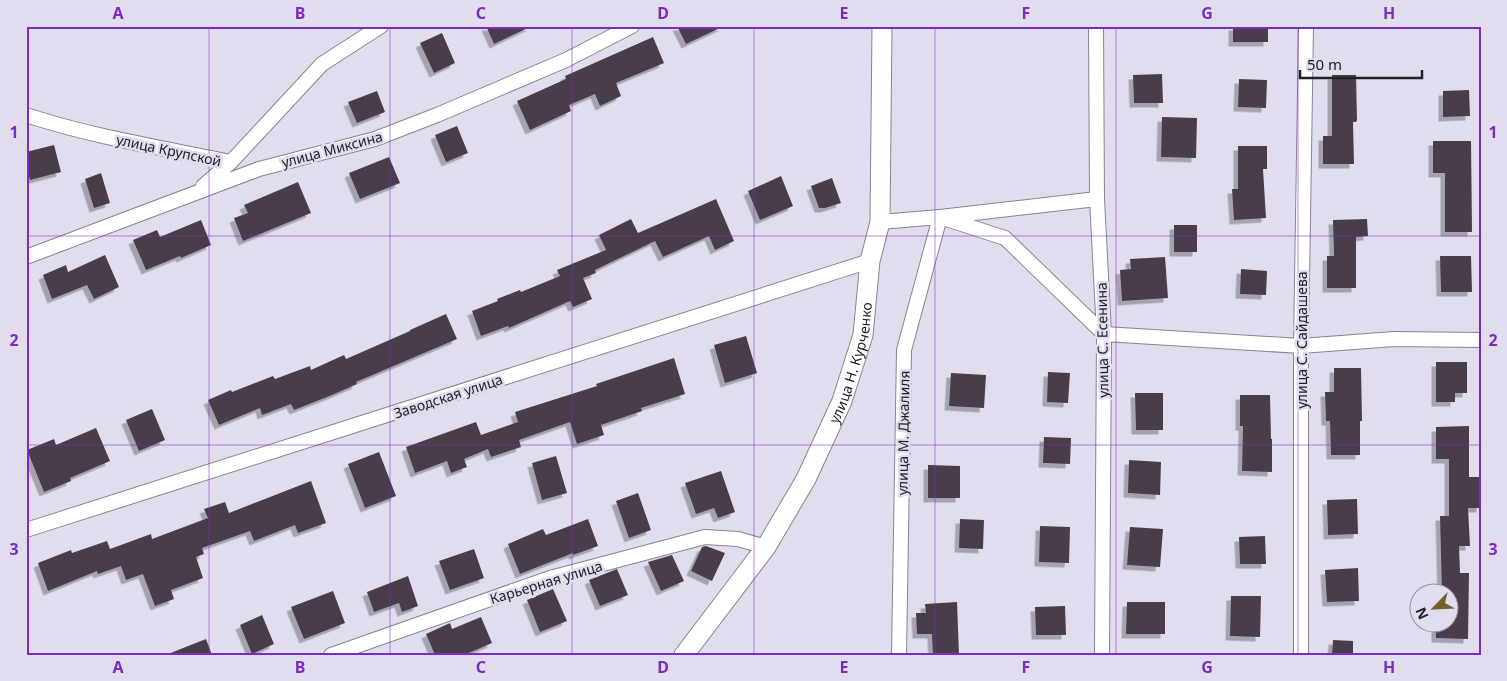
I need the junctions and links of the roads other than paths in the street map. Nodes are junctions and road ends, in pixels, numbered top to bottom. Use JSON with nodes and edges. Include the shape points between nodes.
{"nodes":[{"id":1,"x":381,"y":26,"type":"edge"},
{"id":2,"x":632,"y":26,"type":"edge"},
{"id":3,"x":882,"y":26,"type":"edge"},
{"id":4,"x":1096,"y":26,"type":"edge"},
{"id":5,"x":1306,"y":26,"type":"edge"},
{"id":6,"x":26,"y":116,"type":"edge"},
{"id":7,"x":231,"y":162,"type":"junction"},
{"id":8,"x":194,"y":194,"type":"junction"},
{"id":9,"x":1097,"y":199,"type":"junction"},
{"id":10,"x":940,"y":217,"type":"junction"},
{"id":11,"x":880,"y":222,"type":"junction"},
{"id":12,"x":26,"y":258,"type":"edge"},
{"id":13,"x":870,"y":261,"type":"junction"},
{"id":14,"x":1104,"y":334,"type":"junction"},
{"id":15,"x":1481,"y":340,"type":"edge"},
{"id":16,"x":1301,"y":346,"type":"junction"},
{"id":17,"x":26,"y":530,"type":"edge"},
{"id":18,"x":766,"y":548,"type":"junction"},
{"id":19,"x":331,"y":655,"type":"edge"},
{"id":20,"x":684,"y":655,"type":"edge"},
{"id":21,"x":899,"y":655,"type":"edge"},
{"id":22,"x":1102,"y":655,"type":"edge"},
{"id":23,"x":1301,"y":655,"type":"edge"}],
"edges":[{"from":1,"to":7,"type":"street","name":"улица Крупской","via":[[322,64]]},
{"from":2,"to":8,"type":"street","name":"улица Миксина","via":[[566,60],[375,139],[259,169]]},
{"from":3,"to":11,"type":"main road","name":"улица Н. Курченко"},
{"from":4,"to":9,"type":"street","name":"улица С. Есенина"},
{"from":5,"to":16,"type":"street","name":"улица С. Сайдашева"},
{"from":6,"to":7,"type":"street","name":"улица Крупской"},
{"from":7,"to":8,"type":"street"},
{"from":8,"to":12,"type":"street","name":"улица Миксина"},
{"from":9,"to":10,"type":"street"},
{"from":9,"to":14,"type":"street","name":"улица С. Есенина"},
{"from":10,"to":11,"type":"street"},
{"from":10,"to":14,"type":"street","via":[[1005,238]]},
{"from":10,"to":21,"type":"street","name":"улица М. Джалиля","via":[[904,350]]},
{"from":11,"to":13,"type":"main road","name":"улица Н. Курченко"},
{"from":13,"to":17,"type":"street","name":"Заводская улица"},
{"from":13,"to":18,"type":"main road","name":"улица Н. Курченко","via":[[863,335],[842,401],[806,479]]},
{"from":14,"to":16,"type":"street"},
{"from":14,"to":22,"type":"street","name":"улица С. Есенина"},
{"from":15,"to":16,"type":"street","via":[[1394,340]]},
{"from":16,"to":23,"type":"street","name":"улица С. Сайдашева"},
{"from":18,"to":19,"type":"street","name":"Карьерная улица","via":[[738,539],[705,537],[550,578]]},
{"from":18,"to":20,"type":"main road","name":"улица Н. Курченко"}]}
